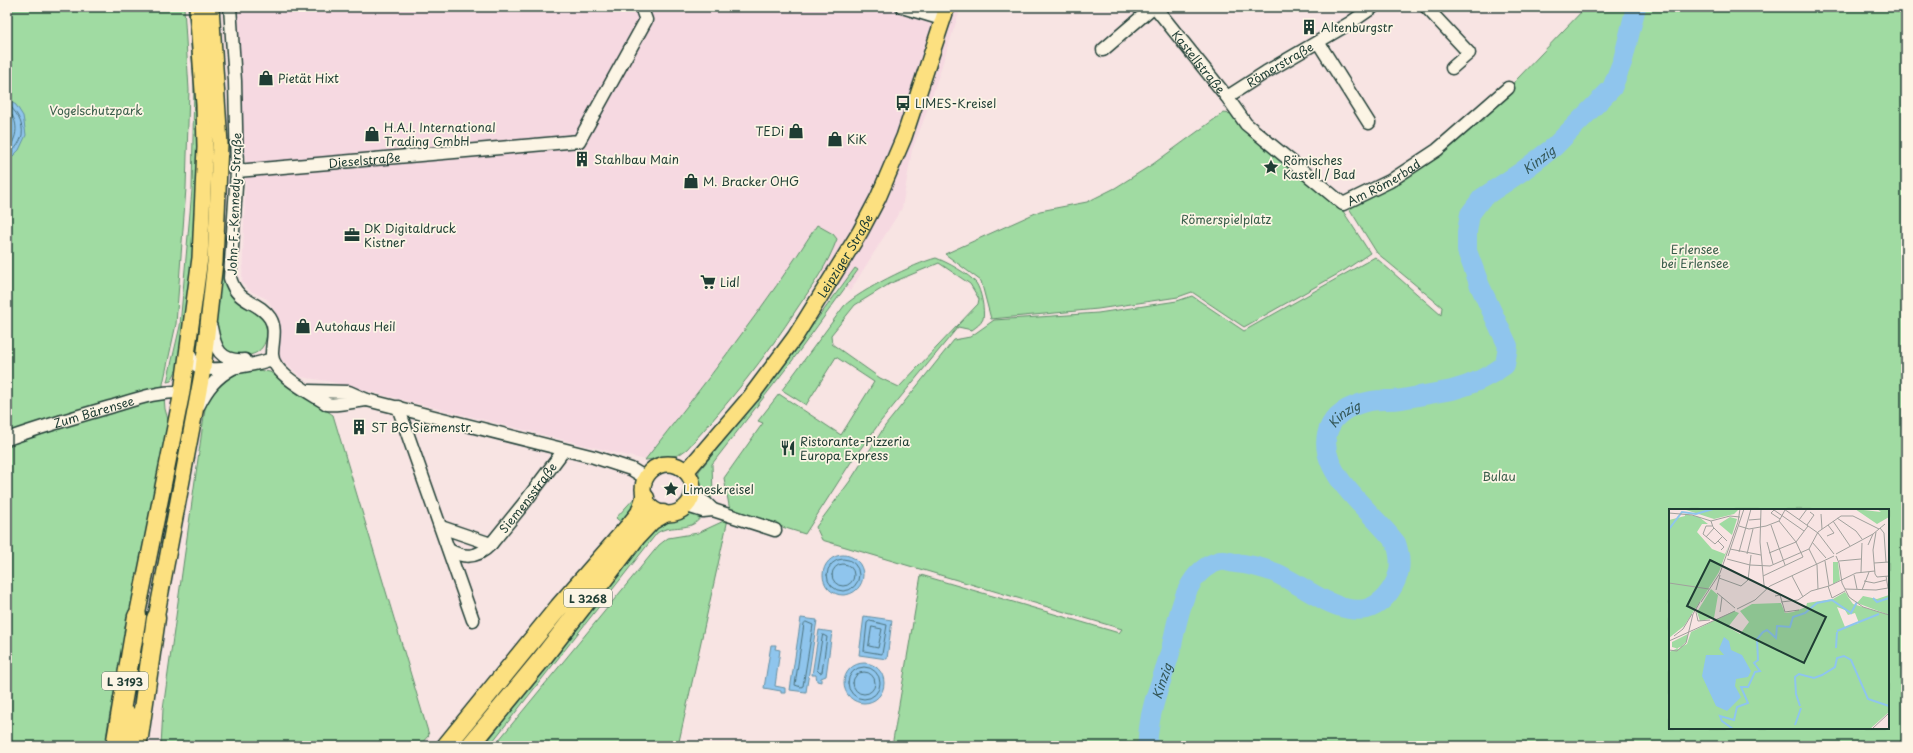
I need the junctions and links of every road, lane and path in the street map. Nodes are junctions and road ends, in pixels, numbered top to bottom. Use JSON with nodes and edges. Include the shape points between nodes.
{"nodes":[{"id":1,"x":197,"y":7,"type":"edge"},
{"id":2,"x":211,"y":7,"type":"edge"},
{"id":3,"x":230,"y":7,"type":"edge"},
{"id":4,"x":641,"y":7,"type":"edge"},
{"id":5,"x":902,"y":7,"type":"edge"},
{"id":6,"x":1154,"y":7,"type":"edge"},
{"id":7,"x":1373,"y":7,"type":"edge"},
{"id":8,"x":1426,"y":7,"type":"edge"},
{"id":9,"x":944,"y":13,"type":"edge"},
{"id":10,"x":1318,"y":42,"type":"junction"},
{"id":11,"x":1103,"y":50,"type":"dead end"},
{"id":12,"x":1452,"y":68,"type":"dead end"},
{"id":13,"x":1508,"y":88,"type":"dead end"},
{"id":14,"x":1227,"y":97,"type":"junction"},
{"id":15,"x":1369,"y":123,"type":"dead end"},
{"id":16,"x":237,"y":171,"type":"junction"},
{"id":17,"x":209,"y":316,"type":"junction"},
{"id":18,"x":188,"y":351,"type":"junction"},
{"id":19,"x":272,"y":359,"type":"junction"},
{"id":20,"x":234,"y":368,"type":"junction"},
{"id":21,"x":203,"y":369,"type":"junction"},
{"id":22,"x":182,"y":392,"type":"junction"},
{"id":23,"x":398,"y":407,"type":"junction"},
{"id":24,"x":192,"y":419,"type":"junction"},
{"id":25,"x":7,"y":439,"type":"edge"},
{"id":26,"x":564,"y":450,"type":"junction"},
{"id":27,"x":686,"y":472,"type":"junction"},
{"id":28,"x":646,"y":478,"type":"junction"},
{"id":29,"x":645,"y":498,"type":"junction"},
{"id":30,"x":690,"y":501,"type":"junction"},
{"id":31,"x":663,"y":514,"type":"junction"},
{"id":32,"x":441,"y":527,"type":"junction"},
{"id":33,"x":775,"y":530,"type":"dead end"},
{"id":34,"x":491,"y":544,"type":"junction"},
{"id":35,"x":449,"y":550,"type":"junction"},
{"id":36,"x":137,"y":616,"type":"junction"},
{"id":37,"x":156,"y":618,"type":"joint"},
{"id":38,"x":473,"y":620,"type":"dead end"},
{"id":39,"x":144,"y":696,"type":"junction"},
{"id":40,"x":463,"y":726,"type":"junction"},
{"id":41,"x":115,"y":746,"type":"edge"},
{"id":42,"x":129,"y":746,"type":"edge"},
{"id":43,"x":139,"y":746,"type":"edge"},
{"id":44,"x":145,"y":746,"type":"edge"},
{"id":45,"x":442,"y":746,"type":"edge"},
{"id":46,"x":446,"y":746,"type":"edge"},
{"id":47,"x":470,"y":746,"type":"edge"}],
"edges":[{"from":1,"to":18,"type":"main road","number":"L 3193","via":[[204,105],[204,189],[200,258]]},
{"from":2,"to":17,"type":"main road","number":"L 3193","via":[[220,144],[215,262]]},
{"from":3,"to":16,"type":"street","name":"John-F.-Kennedy-Straße"},
{"from":4,"to":16,"type":"street","name":"Dieselstraße","via":[[646,20],[579,141]]},
{"from":5,"to":9,"type":"street"},
{"from":6,"to":11,"type":"street","name":"Kastellstraße"},
{"from":6,"to":14,"type":"street","name":"Kastellstraße"},
{"from":7,"to":10,"type":"street","name":"Römerstraße"},
{"from":8,"to":12,"type":"street","via":[[1469,53]]},
{"from":9,"to":27,"type":"main road","name":"Leipziger Straße","via":[[904,137],[878,198],[860,232],[795,338],[751,396]]},
{"from":10,"to":14,"type":"street","name":"Römerstraße"},
{"from":10,"to":15,"type":"street"},
{"from":13,"to":14,"type":"street","name":"Am Römerbad","via":[[1437,150],[1390,181],[1343,204],[1246,124]]},
{"from":16,"to":19,"type":"street","name":"John-F.-Kennedy-Straße","via":[[230,278],[238,294],[270,318],[273,330]]},
{"from":17,"to":19,"type":"street","via":[[214,341],[221,354],[238,361]]},
{"from":17,"to":21,"type":"main road","number":"L 3193"},
{"from":18,"to":21,"type":"street","via":[[195,364]]},
{"from":18,"to":22,"type":"main road","number":"L 3193"},
{"from":19,"to":20,"type":"street","via":[[260,364]]},
{"from":19,"to":23,"type":"street","name":"Siemensstraße","via":[[284,375],[309,391],[349,392],[367,400]]},
{"from":20,"to":21,"type":"street"},
{"from":20,"to":24,"type":"street","via":[[213,382]]},
{"from":21,"to":22,"type":"street"},
{"from":21,"to":24,"type":"main road","number":"L 3193"},
{"from":22,"to":24,"type":"street"},
{"from":22,"to":25,"type":"street","name":"Zum Bärensee","via":[[148,396]]},
{"from":22,"to":36,"type":"main road","number":"L 3193"},
{"from":23,"to":26,"type":"street","name":"Siemensstraße"},
{"from":23,"to":32,"type":"street"},
{"from":24,"to":37,"type":"main road","number":"L 3193"},
{"from":26,"to":28,"type":"street","name":"Siemensstraße","via":[[609,461]]},
{"from":26,"to":34,"type":"street","name":"Siemensstraße"},
{"from":27,"to":28,"type":"main road","via":[[676,466],[663,465]]},
{"from":27,"to":30,"type":"main road","via":[[693,483]]},
{"from":28,"to":29,"type":"main road","number":"L 3268","via":[[643,488]]},
{"from":29,"to":31,"type":"main road","via":[[651,508]]},
{"from":29,"to":40,"type":"highway","number":"L 3268","via":[[640,513]]},
{"from":30,"to":31,"type":"main road","number":"L 3268","via":[[677,513]]},
{"from":30,"to":33,"type":"street","via":[[703,511],[713,510]]},
{"from":31,"to":47,"type":"highway","number":"L 3268","via":[[651,521],[637,536]]},
{"from":32,"to":34,"type":"street","name":"Siemensstraße"},
{"from":32,"to":35,"type":"street"},
{"from":34,"to":35,"type":"street","name":"Siemensstraße","via":[[471,557],[460,556]]},
{"from":35,"to":38,"type":"street"},
{"from":36,"to":41,"type":"highway","number":"L 3193"},
{"from":36,"to":42,"type":"highway","number":"L 3193","via":[[130,696]]},
{"from":37,"to":39,"type":"highway","number":"L 3193"},
{"from":39,"to":43,"type":"highway","number":"L 3193"},
{"from":39,"to":44,"type":"highway","number":"L 3193"},
{"from":40,"to":45,"type":"highway"},
{"from":40,"to":46,"type":"highway","number":"L 3268"}]}
